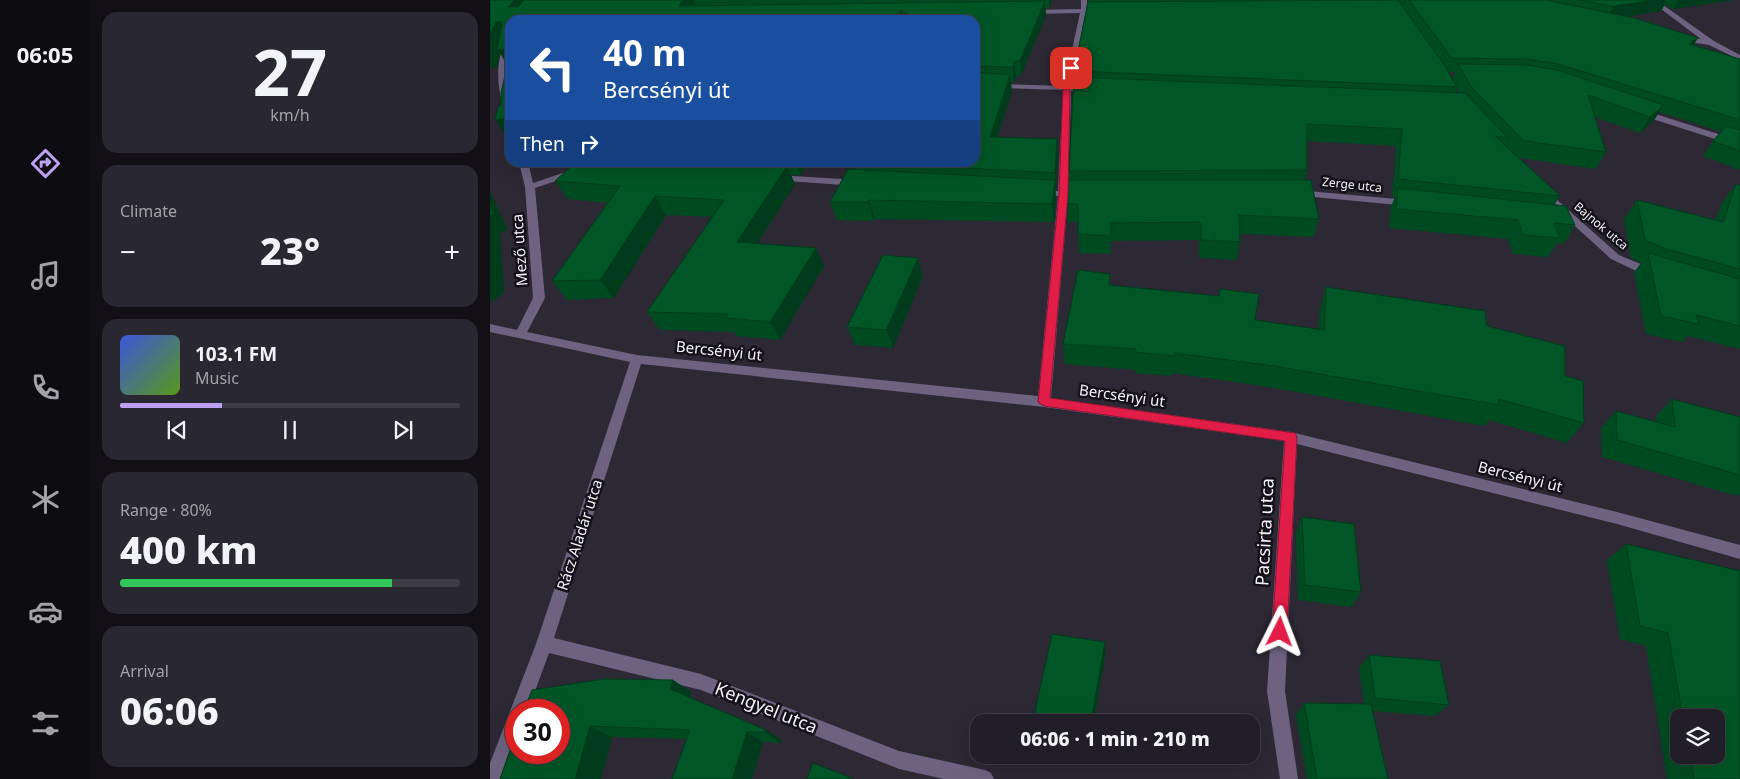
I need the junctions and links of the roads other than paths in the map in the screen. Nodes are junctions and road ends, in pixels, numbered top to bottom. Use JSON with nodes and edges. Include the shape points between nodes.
{"nodes":[{"id":1,"x":1084,"y":0,"type":"edge"},
{"id":2,"x":1652,"y":0,"type":"edge"},
{"id":3,"x":1084,"y":11,"type":"junction"},
{"id":4,"x":1113,"y":11,"type":"edge"},
{"id":5,"x":1025,"y":12,"type":"edge"},
{"id":6,"x":1673,"y":37,"type":"edge"},
{"id":7,"x":1711,"y":43,"type":"junction"},
{"id":8,"x":505,"y":49,"type":"edge"},
{"id":9,"x":1740,"y":58,"type":"edge"},
{"id":10,"x":980,"y":85,"type":"edge"},
{"id":11,"x":1067,"y":88,"type":"junction"},
{"id":12,"x":1096,"y":89,"type":"edge"},
{"id":13,"x":505,"y":102,"type":"edge"},
{"id":14,"x":1634,"y":110,"type":"edge"},
{"id":15,"x":1740,"y":144,"type":"edge"},
{"id":16,"x":524,"y":167,"type":"edge"},
{"id":17,"x":588,"y":167,"type":"edge"},
{"id":18,"x":765,"y":178,"type":"edge"},
{"id":19,"x":864,"y":183,"type":"edge"},
{"id":20,"x":530,"y":187,"type":"junction"},
{"id":21,"x":1540,"y":189,"type":"edge"},
{"id":22,"x":1024,"y":192,"type":"edge"},
{"id":23,"x":1282,"y":193,"type":"edge"},
{"id":24,"x":1064,"y":194,"type":"junction"},
{"id":25,"x":1093,"y":194,"type":"edge"},
{"id":26,"x":1419,"y":204,"type":"edge"},
{"id":27,"x":1556,"y":219,"type":"edge"},
{"id":28,"x":1575,"y":221,"type":"junction"},
{"id":29,"x":1665,"y":277,"type":"edge"},
{"id":30,"x":490,"y":328,"type":"edge"},
{"id":31,"x":521,"y":333,"type":"junction"},
{"id":32,"x":637,"y":359,"type":"junction"},
{"id":33,"x":1044,"y":402,"type":"junction"},
{"id":34,"x":1291,"y":437,"type":"junction"},
{"id":35,"x":1740,"y":552,"type":"edge"},
{"id":36,"x":544,"y":644,"type":"junction"},
{"id":37,"x":523,"y":699,"type":"edge"},
{"id":38,"x":505,"y":747,"type":"edge"},
{"id":39,"x":493,"y":779,"type":"edge"},
{"id":40,"x":985,"y":779,"type":"edge"},
{"id":41,"x":1289,"y":779,"type":"edge"}],
"edges":[{"from":1,"to":3,"type":"street"},
{"from":2,"to":7,"type":"street"},
{"from":3,"to":4,"type":"street"},
{"from":3,"to":5,"type":"street"},
{"from":3,"to":11,"type":"street"},
{"from":6,"to":7,"type":"street"},
{"from":7,"to":9,"type":"street"},
{"from":8,"to":13,"type":"street","via":[[500,86]]},
{"from":10,"to":11,"type":"street"},
{"from":11,"to":12,"type":"street"},
{"from":11,"to":24,"type":"street"},
{"from":14,"to":15,"type":"street"},
{"from":16,"to":20,"type":"street","name":"Mező utca"},
{"from":17,"to":20,"type":"street"},
{"from":18,"to":19,"type":"street"},
{"from":20,"to":31,"type":"street","name":"Mező utca","via":[[539,298]]},
{"from":21,"to":28,"type":"street","name":"Bajnok utca"},
{"from":22,"to":24,"type":"street"},
{"from":23,"to":26,"type":"street","name":"Zerge utca"},
{"from":24,"to":25,"type":"street"},
{"from":24,"to":33,"type":"street"},
{"from":27,"to":28,"type":"street"},
{"from":28,"to":29,"type":"street","name":"Bajnok utca","via":[[1615,257]]},
{"from":30,"to":31,"type":"street","name":"Bercsényi út"},
{"from":31,"to":32,"type":"street","name":"Bercsényi út"},
{"from":32,"to":33,"type":"street","name":"Bercsényi út"},
{"from":32,"to":36,"type":"street","name":"Rácz Aladár utca"},
{"from":33,"to":34,"type":"street","name":"Bercsényi út"},
{"from":34,"to":35,"type":"street","name":"Bercsényi út"},
{"from":34,"to":41,"type":"street","name":"Pacsirta utca","via":[[1276,691]]},
{"from":36,"to":37,"type":"street","name":"Rácz Aladár utca"},
{"from":36,"to":40,"type":"street","name":"Kengyel utca","via":[[701,682],[899,760]]},
{"from":38,"to":39,"type":"street"}]}
